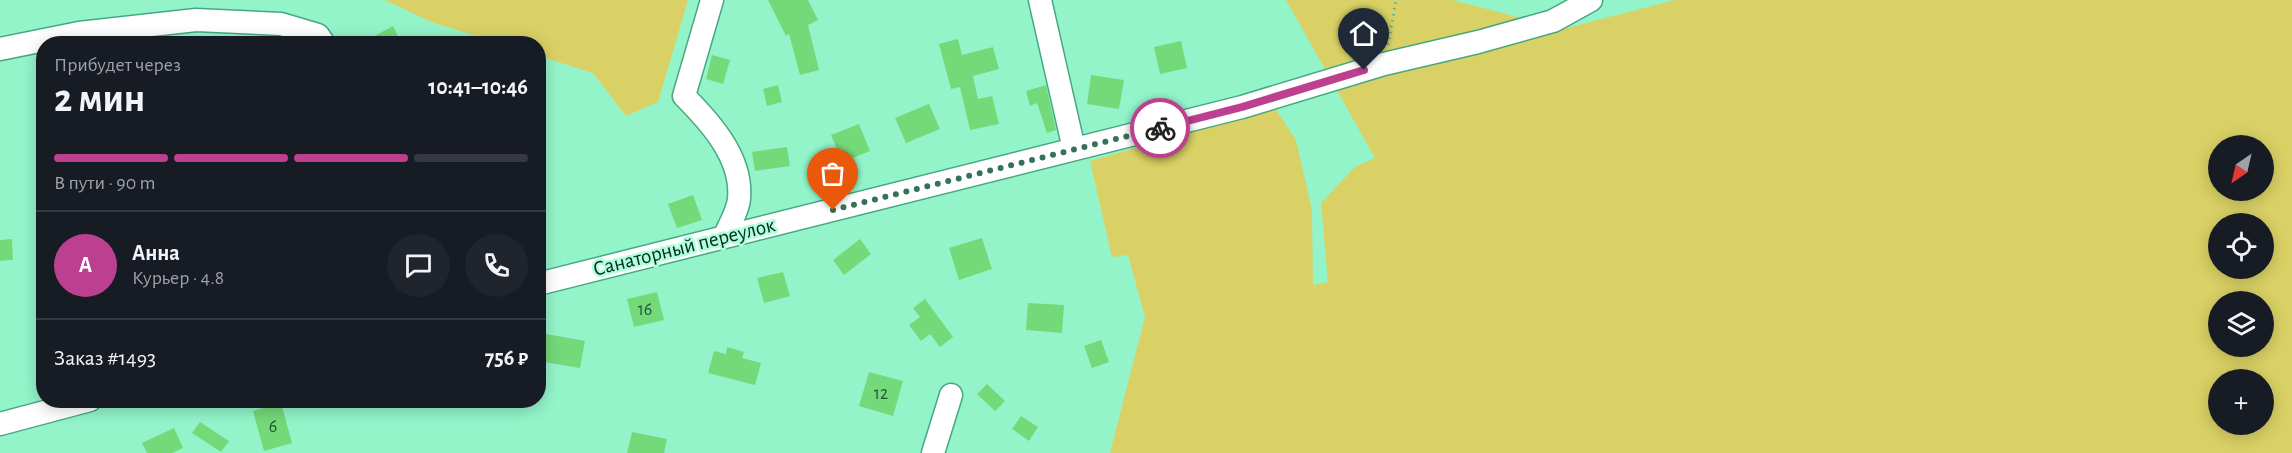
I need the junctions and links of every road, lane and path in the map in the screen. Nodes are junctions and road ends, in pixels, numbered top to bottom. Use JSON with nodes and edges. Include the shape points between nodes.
{"nodes":[{"id":1,"x":712,"y":0,"type":"edge"},
{"id":2,"x":1040,"y":0,"type":"edge"},
{"id":3,"x":1396,"y":0,"type":"edge"},
{"id":4,"x":1591,"y":0,"type":"edge"},
{"id":5,"x":63,"y":36,"type":"edge"},
{"id":6,"x":319,"y":36,"type":"edge"},
{"id":7,"x":36,"y":41,"type":"edge"},
{"id":8,"x":0,"y":48,"type":"edge"},
{"id":9,"x":1384,"y":64,"type":"junction"},
{"id":10,"x":1074,"y":149,"type":"junction"},
{"id":11,"x":724,"y":237,"type":"junction"},
{"id":12,"x":546,"y":282,"type":"edge"},
{"id":13,"x":951,"y":395,"type":"dead end"},
{"id":14,"x":60,"y":408,"type":"edge"},
{"id":15,"x":0,"y":424,"type":"edge"},
{"id":16,"x":933,"y":453,"type":"edge"}],
"edges":[{"from":1,"to":11,"type":"street","via":[[684,96],[710,122],[736,166],[740,200]]},
{"from":2,"to":10,"type":"street"},
{"from":3,"to":9,"type":"path"},
{"from":4,"to":9,"type":"street","name":"Санаторный переулок","via":[[1552,21]]},
{"from":5,"to":6,"type":"street","via":[[196,20],[280,24]]},
{"from":7,"to":8,"type":"street"},
{"from":9,"to":10,"type":"street","name":"Санаторный переулок","via":[[1242,107]]},
{"from":10,"to":11,"type":"street","name":"Санаторный переулок"},
{"from":11,"to":12,"type":"street","name":"Санаторный переулок"},
{"from":13,"to":16,"type":"street"},
{"from":14,"to":15,"type":"street"}]}
